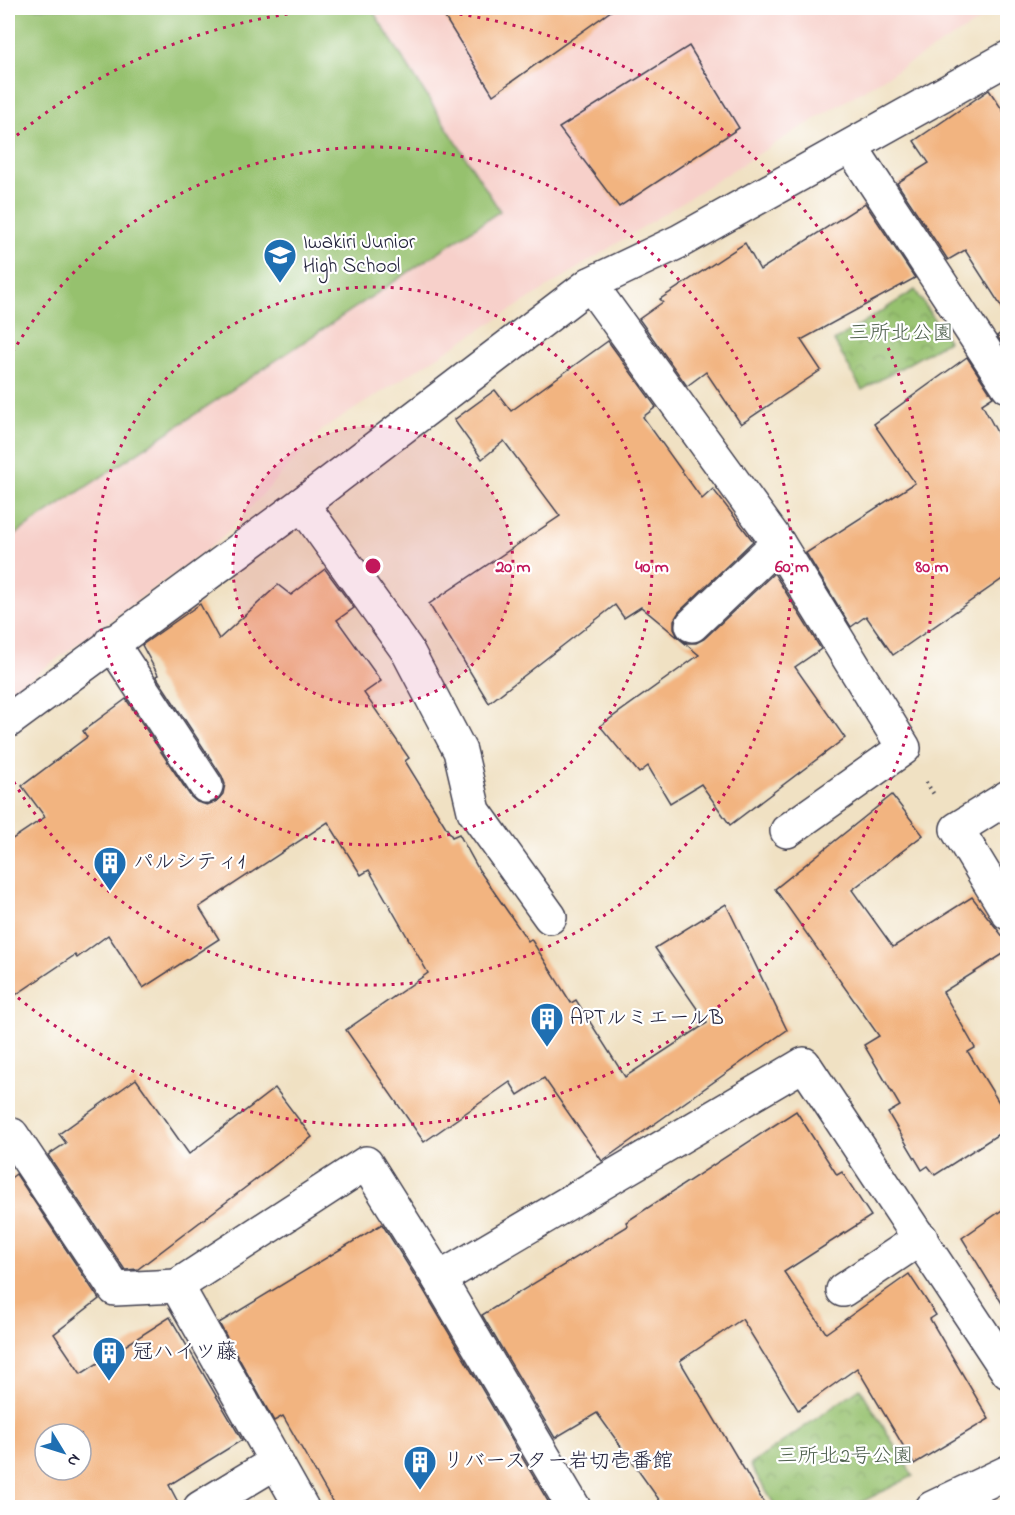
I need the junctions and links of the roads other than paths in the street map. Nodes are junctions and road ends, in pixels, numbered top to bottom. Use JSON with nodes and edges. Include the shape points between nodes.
{"nodes":[{"id":1,"x":1008,"y":58,"type":"edge"},
{"id":2,"x":851,"y":147,"type":"junction"},
{"id":3,"x":590,"y":284,"type":"junction"},
{"id":4,"x":1008,"y":386,"type":"edge"},
{"id":5,"x":302,"y":504,"type":"junction"},
{"id":6,"x":778,"y":543,"type":"junction"},
{"id":7,"x":692,"y":625,"type":"dead end"},
{"id":8,"x":111,"y":642,"type":"junction"},
{"id":9,"x":8,"y":721,"type":"edge"},
{"id":10,"x":206,"y":786,"type":"dead end"},
{"id":11,"x":1008,"y":797,"type":"edge"},
{"id":12,"x":787,"y":831,"type":"dead end"},
{"id":13,"x":1008,"y":913,"type":"edge"},
{"id":14,"x":550,"y":917,"type":"dead end"},
{"id":15,"x":8,"y":1135,"type":"edge"},
{"id":16,"x":921,"y":1238,"type":"junction"},
{"id":17,"x":439,"y":1279,"type":"junction"},
{"id":18,"x":177,"y":1286,"type":"junction"},
{"id":19,"x":843,"y":1290,"type":"dead end"},
{"id":20,"x":1008,"y":1372,"type":"edge"},
{"id":21,"x":276,"y":1462,"type":"junction"},
{"id":22,"x":1008,"y":1472,"type":"edge"},
{"id":23,"x":200,"y":1508,"type":"edge"},
{"id":24,"x":302,"y":1508,"type":"edge"},
{"id":25,"x":574,"y":1508,"type":"edge"},
{"id":26,"x":932,"y":1508,"type":"edge"}],
"edges":[{"from":1,"to":2,"type":"street"},
{"from":2,"to":3,"type":"street","via":[[680,241]]},
{"from":2,"to":4,"type":"street"},
{"from":3,"to":5,"type":"street"},
{"from":3,"to":6,"type":"street"},
{"from":5,"to":8,"type":"street"},
{"from":5,"to":14,"type":"street","via":[[407,650],[460,751],[474,811]]},
{"from":6,"to":7,"type":"street"},
{"from":6,"to":12,"type":"street","via":[[904,748]]},
{"from":8,"to":9,"type":"street"},
{"from":8,"to":10,"type":"street"},
{"from":11,"to":13,"type":"street","via":[[957,829]]},
{"from":15,"to":18,"type":"street","via":[[12,1135],[115,1289]]},
{"from":16,"to":17,"type":"street","via":[[804,1064]]},
{"from":16,"to":19,"type":"street"},
{"from":16,"to":20,"type":"street"},
{"from":17,"to":18,"type":"street","via":[[366,1163]]},
{"from":17,"to":25,"type":"street"},
{"from":18,"to":21,"type":"street"},
{"from":21,"to":23,"type":"street"},
{"from":21,"to":24,"type":"street"},
{"from":22,"to":26,"type":"street"}]}
